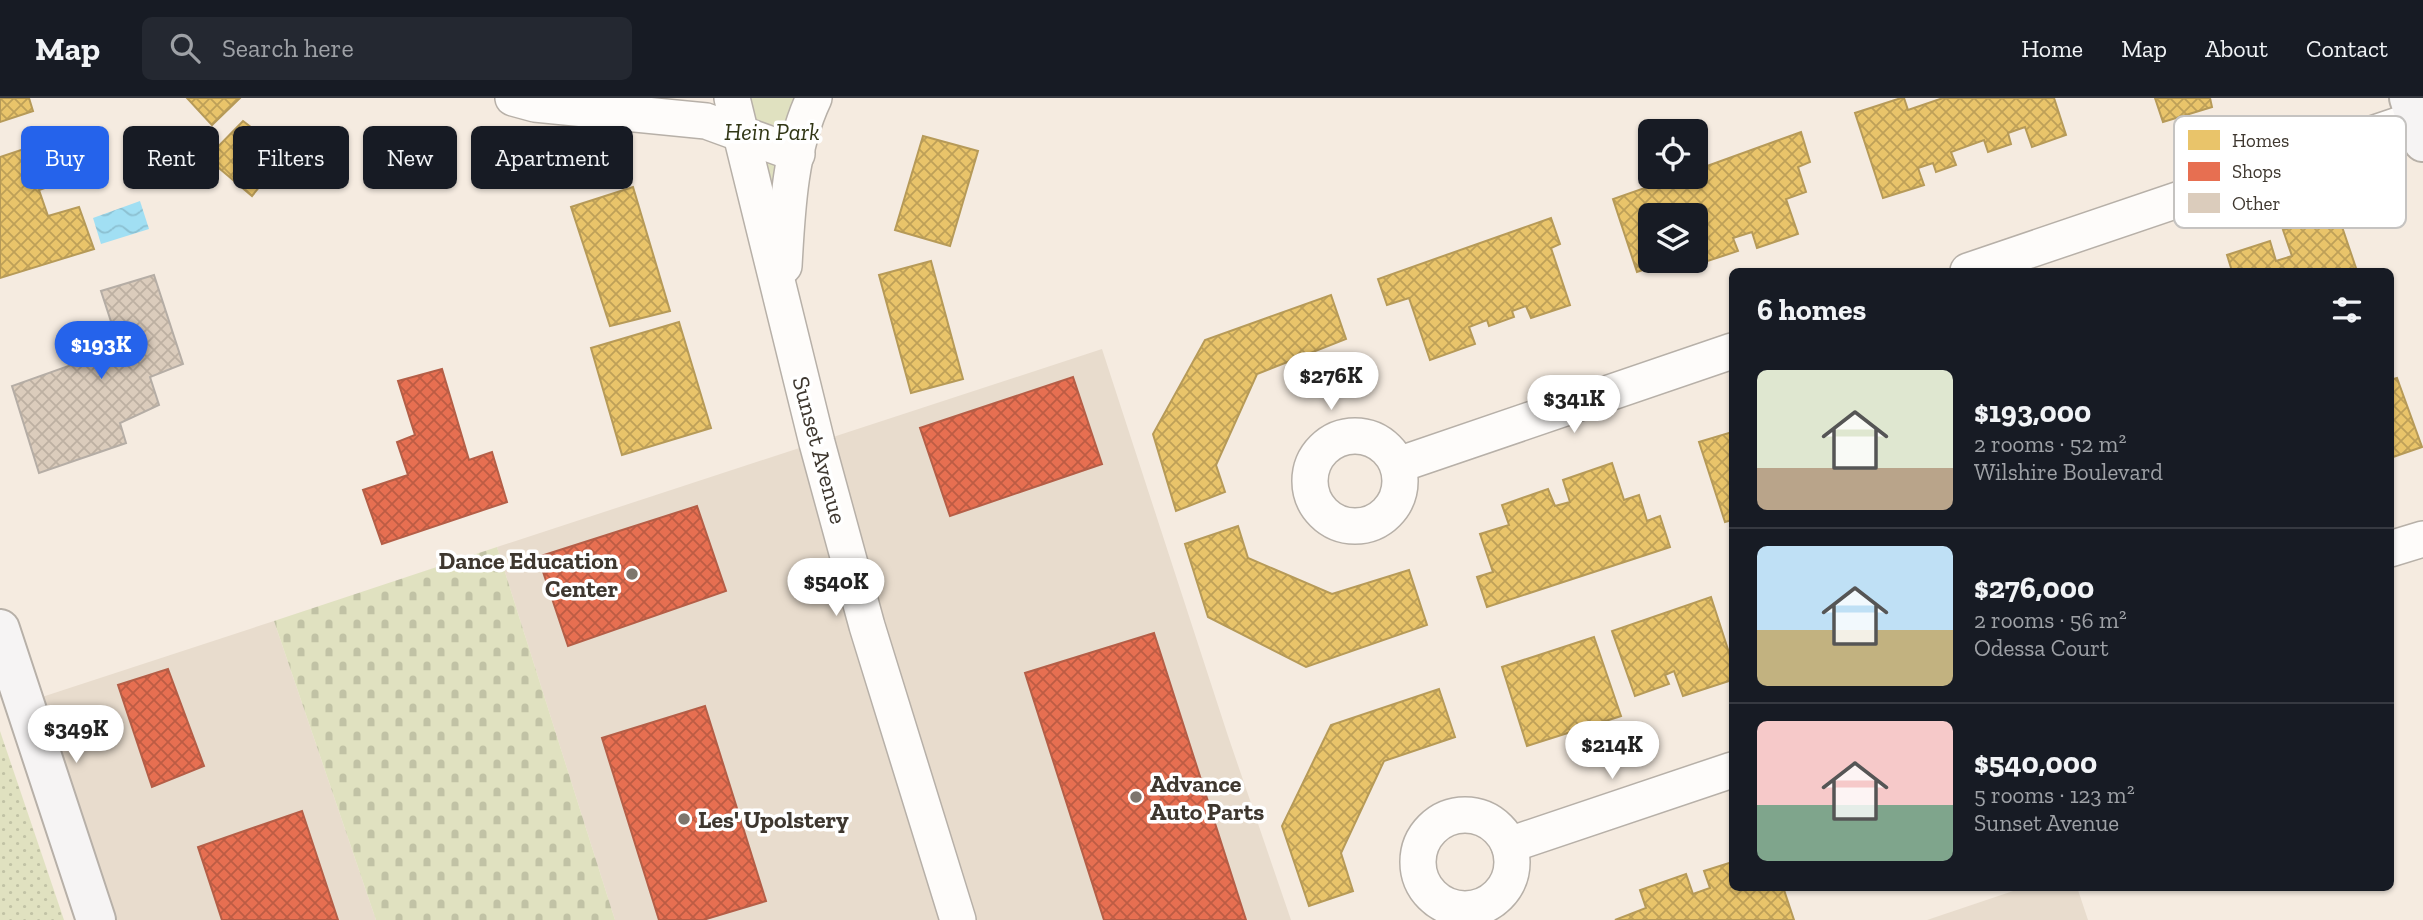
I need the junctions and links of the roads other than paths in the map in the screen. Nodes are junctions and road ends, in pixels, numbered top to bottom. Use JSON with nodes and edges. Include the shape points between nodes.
{"nodes":[{"id":1,"x":513,"y":98,"type":"edge"},
{"id":2,"x":732,"y":98,"type":"edge"},
{"id":3,"x":814,"y":98,"type":"edge"},
{"id":4,"x":740,"y":134,"type":"junction"},
{"id":5,"x":797,"y":154,"type":"junction"},
{"id":6,"x":2174,"y":202,"type":"edge"},
{"id":7,"x":1977,"y":268,"type":"edge"},
{"id":8,"x":782,"y":297,"type":"junction"},
{"id":9,"x":1729,"y":352,"type":"edge"},
{"id":10,"x":1398,"y":465,"type":"dead end"},
{"id":11,"x":2423,"y":538,"type":"edge"},
{"id":12,"x":2394,"y":549,"type":"edge"},
{"id":13,"x":0,"y":629,"type":"edge"},
{"id":14,"x":1729,"y":771,"type":"edge"},
{"id":15,"x":1509,"y":845,"type":"dead end"},
{"id":16,"x":96,"y":920,"type":"edge"},
{"id":17,"x":958,"y":920,"type":"edge"}],
"edges":[{"from":1,"to":4,"type":"street","via":[[706,121]]},
{"from":2,"to":4,"type":"street","name":"Sunset Avenue"},
{"from":3,"to":5,"type":"street"},
{"from":4,"to":5,"type":"street"},
{"from":4,"to":8,"type":"street","name":"Sunset Avenue"},
{"from":5,"to":8,"type":"street"},
{"from":6,"to":7,"type":"street"},
{"from":8,"to":17,"type":"street","name":"Sunset Avenue","via":[[867,626]]},
{"from":9,"to":10,"type":"street"},
{"from":11,"to":12,"type":"street"},
{"from":13,"to":16,"type":"street"},
{"from":14,"to":15,"type":"street"}]}
